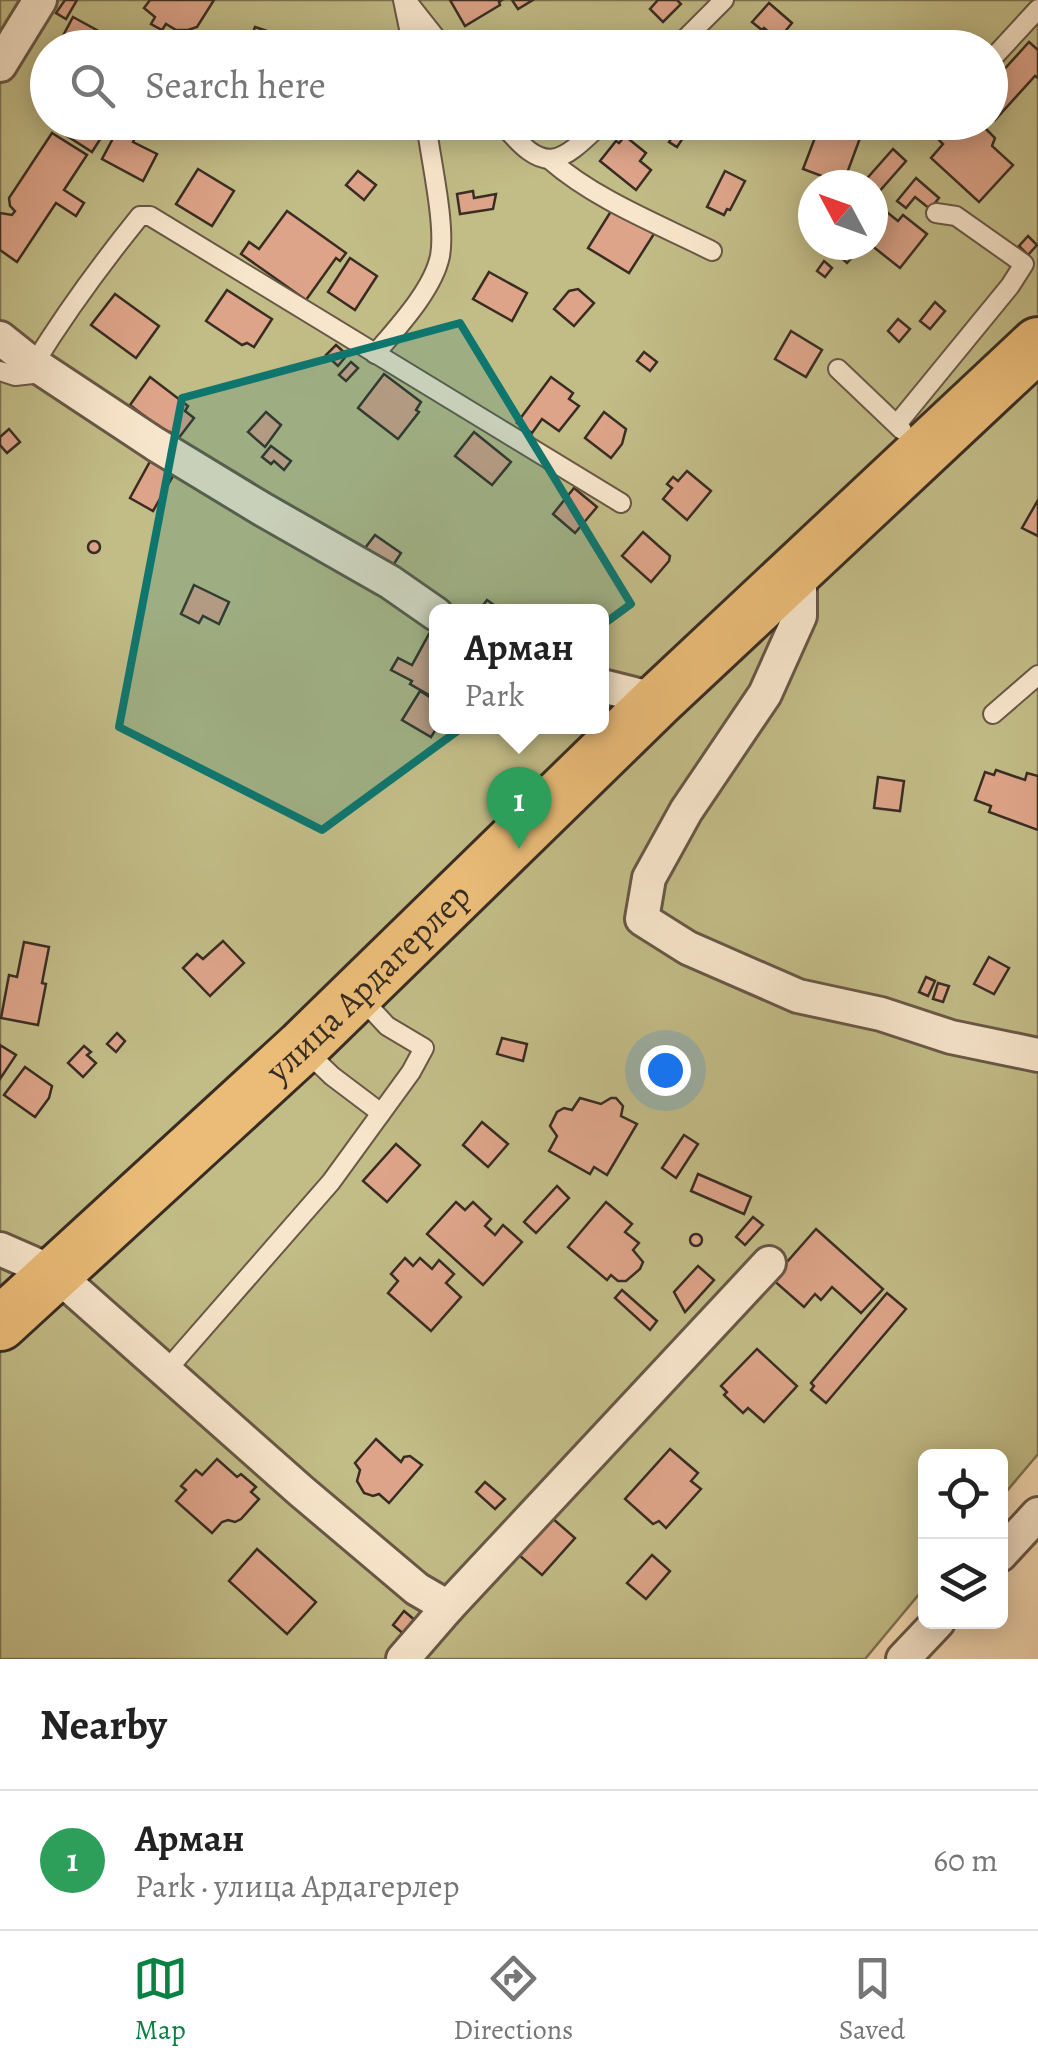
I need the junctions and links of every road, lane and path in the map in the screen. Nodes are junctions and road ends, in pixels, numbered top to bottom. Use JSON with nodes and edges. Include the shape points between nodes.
{"nodes":[{"id":1,"x":40,"y":0,"type":"edge"},
{"id":2,"x":404,"y":0,"type":"edge"},
{"id":3,"x":724,"y":0,"type":"edge"},
{"id":4,"x":1038,"y":8,"type":"edge"},
{"id":5,"x":410,"y":30,"type":"edge"},
{"id":6,"x":429,"y":30,"type":"edge"},
{"id":7,"x":694,"y":30,"type":"edge"},
{"id":8,"x":1008,"y":40,"type":"edge"},
{"id":9,"x":0,"y":66,"type":"edge"},
{"id":10,"x":428,"y":140,"type":"edge"},
{"id":11,"x":518,"y":140,"type":"edge"},
{"id":12,"x":584,"y":140,"type":"edge"},
{"id":13,"x":550,"y":160,"type":"junction"},
{"id":14,"x":936,"y":213,"type":"dead end"},
{"id":15,"x":712,"y":251,"type":"dead end"},
{"id":16,"x":0,"y":338,"type":"edge"},
{"id":17,"x":1038,"y":345,"type":"edge"},
{"id":18,"x":375,"y":354,"type":"junction"},
{"id":19,"x":40,"y":368,"type":"junction"},
{"id":20,"x":0,"y":370,"type":"edge"},
{"id":21,"x":838,"y":370,"type":"dead end"},
{"id":22,"x":909,"y":439,"type":"junction"},
{"id":23,"x":622,"y":502,"type":"dead end"},
{"id":24,"x":800,"y":568,"type":"junction"},
{"id":25,"x":429,"y":609,"type":"edge"},
{"id":26,"x":1038,"y":675,"type":"edge"},
{"id":27,"x":609,"y":688,"type":"edge"},
{"id":28,"x":658,"y":700,"type":"junction"},
{"id":29,"x":993,"y":714,"type":"dead end"},
{"id":30,"x":357,"y":994,"type":"junction"},
{"id":31,"x":302,"y":1047,"type":"junction"},
{"id":32,"x":1038,"y":1055,"type":"edge"},
{"id":33,"x":382,"y":1113,"type":"junction"},
{"id":34,"x":0,"y":1249,"type":"edge"},
{"id":35,"x":769,"y":1263,"type":"dead end"},
{"id":36,"x":55,"y":1272,"type":"junction"},
{"id":37,"x":0,"y":1324,"type":"edge"},
{"id":38,"x":166,"y":1371,"type":"junction"},
{"id":39,"x":1038,"y":1514,"type":"edge"},
{"id":40,"x":1008,"y":1546,"type":"edge"},
{"id":41,"x":448,"y":1607,"type":"junction"},
{"id":42,"x":931,"y":1629,"type":"edge"},
{"id":43,"x":403,"y":1659,"type":"edge"},
{"id":44,"x":903,"y":1659,"type":"edge"}],
"edges":[{"from":1,"to":9,"type":"street"},
{"from":2,"to":5,"type":"lane"},
{"from":2,"to":6,"type":"lane"},
{"from":3,"to":7,"type":"lane"},
{"from":4,"to":8,"type":"lane"},
{"from":10,"to":18,"type":"lane","via":[[440,257],[425,290]]},
{"from":11,"to":13,"type":"lane"},
{"from":12,"to":13,"type":"lane"},
{"from":13,"to":15,"type":"lane"},
{"from":14,"to":22,"type":"lane","via":[[956,216],[1024,264]]},
{"from":16,"to":19,"type":"street"},
{"from":17,"to":22,"type":"main road","name":"улица Ардагерлер"},
{"from":18,"to":19,"type":"lane","via":[[150,216],[140,216],[60,322]]},
{"from":18,"to":23,"type":"lane"},
{"from":19,"to":20,"type":"lane","via":[[15,376]]},
{"from":19,"to":25,"type":"street"},
{"from":21,"to":22,"type":"lane"},
{"from":22,"to":24,"type":"main road","name":"улица Ардагерлер"},
{"from":24,"to":28,"type":"main road","name":"улица Ардагерлер"},
{"from":24,"to":32,"type":"street","via":[[800,616],[765,694],[649,878],[642,919],[688,948],[798,996]]},
{"from":26,"to":29,"type":"lane"},
{"from":27,"to":28,"type":"street"},
{"from":28,"to":30,"type":"main road","name":"улица Ардагерлер"},
{"from":30,"to":31,"type":"main road","name":"улица Ардагерлер"},
{"from":30,"to":33,"type":"lane","via":[[386,1026],[424,1048]]},
{"from":31,"to":33,"type":"lane"},
{"from":31,"to":36,"type":"main road","name":"улица Ардагерлер"},
{"from":33,"to":38,"type":"lane","via":[[331,1182]]},
{"from":34,"to":36,"type":"street"},
{"from":35,"to":41,"type":"street"},
{"from":36,"to":37,"type":"main road","name":"улица Ардагерлер"},
{"from":36,"to":38,"type":"street"},
{"from":38,"to":41,"type":"street","via":[[416,1589]]},
{"from":39,"to":40,"type":"street"},
{"from":41,"to":43,"type":"street"},
{"from":42,"to":44,"type":"street"}]}
